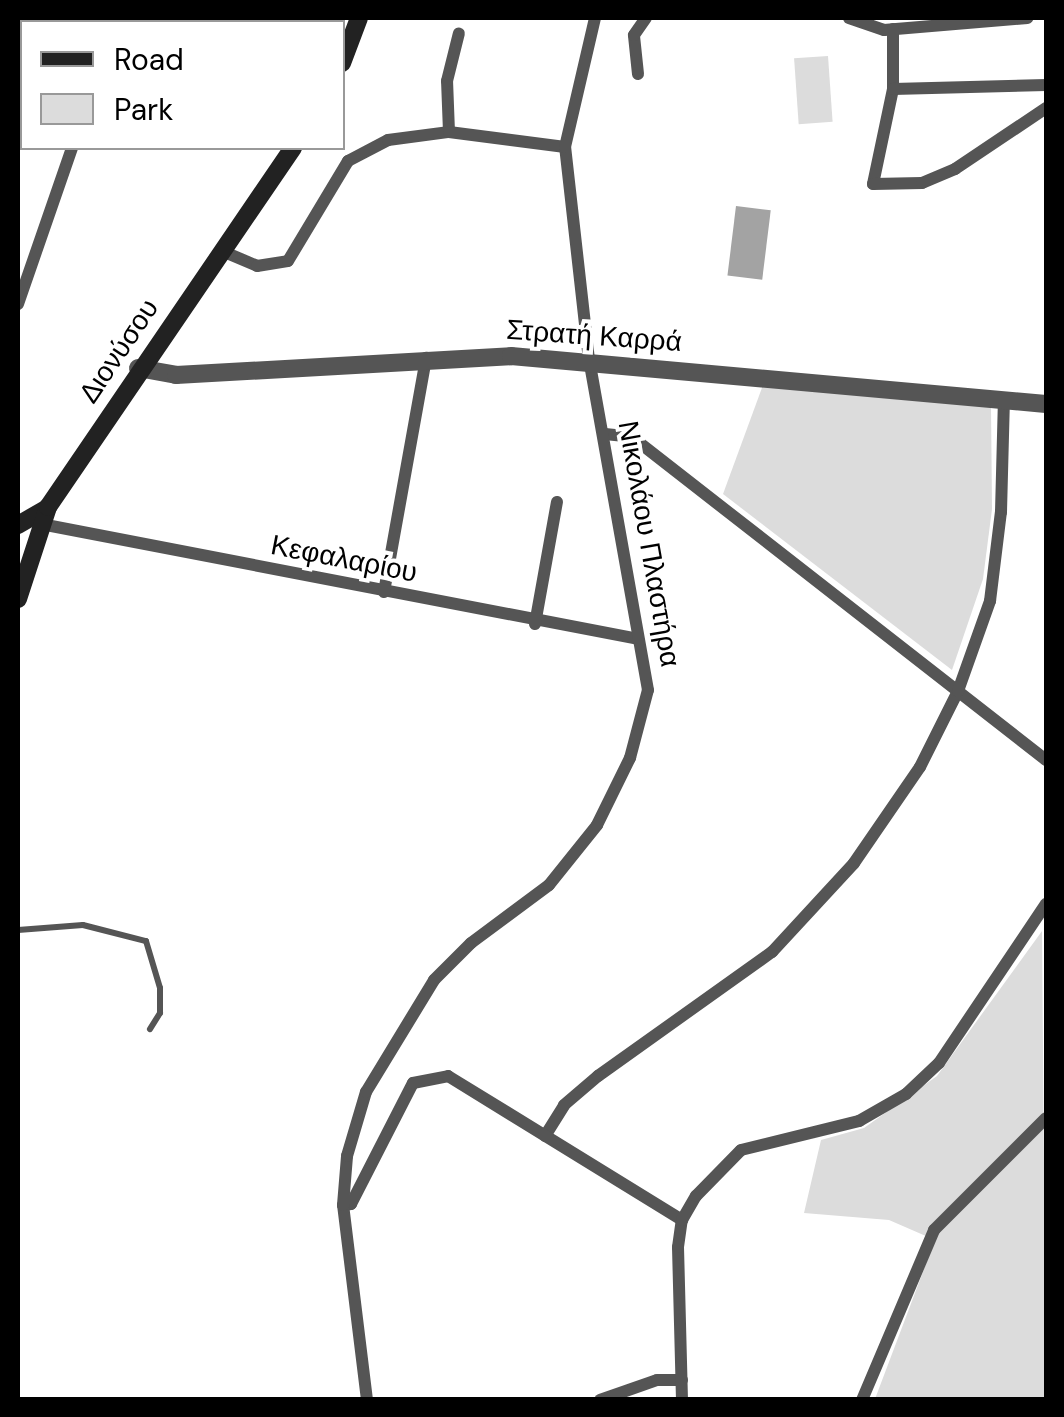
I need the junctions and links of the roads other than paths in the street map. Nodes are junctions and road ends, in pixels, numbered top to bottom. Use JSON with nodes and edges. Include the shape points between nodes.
{"nodes":[{"id":1,"x":359,"y":18,"type":"edge"},
{"id":2,"x":594,"y":18,"type":"edge"},
{"id":3,"x":646,"y":18,"type":"edge"},
{"id":4,"x":850,"y":18,"type":"edge"},
{"id":5,"x":1028,"y":18,"type":"edge"},
{"id":6,"x":893,"y":30,"type":"junction"},
{"id":7,"x":458,"y":32,"type":"dead end"},
{"id":8,"x":345,"y":54,"type":"edge"},
{"id":9,"x":638,"y":74,"type":"dead end"},
{"id":10,"x":1046,"y":85,"type":"edge"},
{"id":11,"x":892,"y":89,"type":"junction"},
{"id":12,"x":1046,"y":108,"type":"edge"},
{"id":13,"x":449,"y":132,"type":"junction"},
{"id":14,"x":564,"y":148,"type":"junction"},
{"id":15,"x":71,"y":150,"type":"edge"},
{"id":16,"x":292,"y":150,"type":"edge"},
{"id":17,"x":222,"y":251,"type":"junction"},
{"id":18,"x":18,"y":304,"type":"edge"},
{"id":19,"x":426,"y":358,"type":"junction"},
{"id":20,"x":589,"y":360,"type":"junction"},
{"id":21,"x":138,"y":368,"type":"junction"},
{"id":22,"x":1004,"y":400,"type":"junction"},
{"id":23,"x":1046,"y":404,"type":"edge"},
{"id":24,"x":605,"y":434,"type":"junction"},
{"id":25,"x":557,"y":502,"type":"dead end"},
{"id":26,"x":44,"y":516,"type":"junction"},
{"id":27,"x":18,"y":525,"type":"edge"},
{"id":28,"x":21,"y":575,"type":"edge"},
{"id":29,"x":384,"y":592,"type":"junction"},
{"id":30,"x":18,"y":599,"type":"edge"},
{"id":31,"x":535,"y":624,"type":"junction"},
{"id":32,"x":638,"y":639,"type":"junction"},
{"id":33,"x":958,"y":691,"type":"junction"},
{"id":34,"x":1046,"y":760,"type":"edge"},
{"id":35,"x":1046,"y":904,"type":"edge"},
{"id":36,"x":18,"y":930,"type":"edge"},
{"id":37,"x":150,"y":1030,"type":"dead end"},
{"id":38,"x":1046,"y":1118,"type":"edge"},
{"id":39,"x":545,"y":1136,"type":"junction"},
{"id":40,"x":343,"y":1205,"type":"junction"},
{"id":41,"x":682,"y":1220,"type":"junction"},
{"id":42,"x":682,"y":1380,"type":"junction"},
{"id":43,"x":367,"y":1400,"type":"edge"},
{"id":44,"x":600,"y":1400,"type":"edge"},
{"id":45,"x":682,"y":1400,"type":"edge"},
{"id":46,"x":862,"y":1400,"type":"edge"}],
"edges":[{"from":1,"to":8,"type":"main road"},
{"from":2,"to":14,"type":"street","name":"Νικολάου Πλαστήρα"},
{"from":3,"to":9,"type":"street","via":[[634,35]]},
{"from":4,"to":6,"type":"street"},
{"from":5,"to":6,"type":"street"},
{"from":6,"to":11,"type":"street"},
{"from":7,"to":13,"type":"street","via":[[447,81]]},
{"from":10,"to":11,"type":"street"},
{"from":11,"to":12,"type":"street","via":[[873,184],[922,183],[956,169]]},
{"from":13,"to":14,"type":"street"},
{"from":13,"to":17,"type":"street","via":[[388,140],[348,161],[288,261],[258,266]]},
{"from":14,"to":20,"type":"street","name":"Νικολάου Πλαστήρα"},
{"from":15,"to":18,"type":"street"},
{"from":16,"to":17,"type":"main road","name":"Διονύσου"},
{"from":17,"to":21,"type":"main road","name":"Διονύσου"},
{"from":19,"to":20,"type":"street","name":"Στρατή Καρρά"},
{"from":19,"to":21,"type":"street","name":"Στρατή Καρρά","via":[[176,374]]},
{"from":19,"to":29,"type":"street"},
{"from":20,"to":22,"type":"street","name":"Στρατή Καρρά"},
{"from":20,"to":24,"type":"street","name":"Νικολάου Πλαστήρα"},
{"from":21,"to":26,"type":"main road","name":"Διονύσου"},
{"from":22,"to":23,"type":"street","name":"Στρατή Καρρά"},
{"from":22,"to":33,"type":"street","via":[[990,601]]},
{"from":24,"to":32,"type":"street","name":"Νικολάου Πλαστήρα"},
{"from":24,"to":33,"type":"street","via":[[632,437]]},
{"from":25,"to":31,"type":"street"},
{"from":26,"to":27,"type":"main road"},
{"from":26,"to":28,"type":"main road","name":"Διονύσου"},
{"from":26,"to":29,"type":"street","name":"Κεφαλαρίου"},
{"from":28,"to":30,"type":"main road","name":"Διονύσου"},
{"from":29,"to":31,"type":"street","name":"Κεφαλαρίου"},
{"from":31,"to":32,"type":"street","name":"Κεφαλαρίου"},
{"from":32,"to":40,"type":"street","name":"Νικολάου Πλαστήρα","via":[[646,701],[606,810],[549,884],[470,943],[434,980],[395,1036],[355,1126]]},
{"from":33,"to":34,"type":"street"},
{"from":33,"to":39,"type":"street","via":[[885,823],[804,918],[721,993],[598,1076],[564,1105]]},
{"from":35,"to":41,"type":"street","via":[[939,1063],[906,1094],[859,1121],[741,1150]]},
{"from":36,"to":37,"type":"lane","via":[[82,924],[146,941],[160,988],[160,1013]]},
{"from":38,"to":46,"type":"street","via":[[934,1230]]},
{"from":39,"to":40,"type":"street","via":[[448,1076],[430,1076],[413,1083],[351,1204]]},
{"from":39,"to":41,"type":"street"},
{"from":40,"to":43,"type":"street","name":"Νικολάου Πλαστήρα"},
{"from":41,"to":42,"type":"street"},
{"from":42,"to":44,"type":"street","via":[[657,1380]]},
{"from":42,"to":45,"type":"street"}]}
